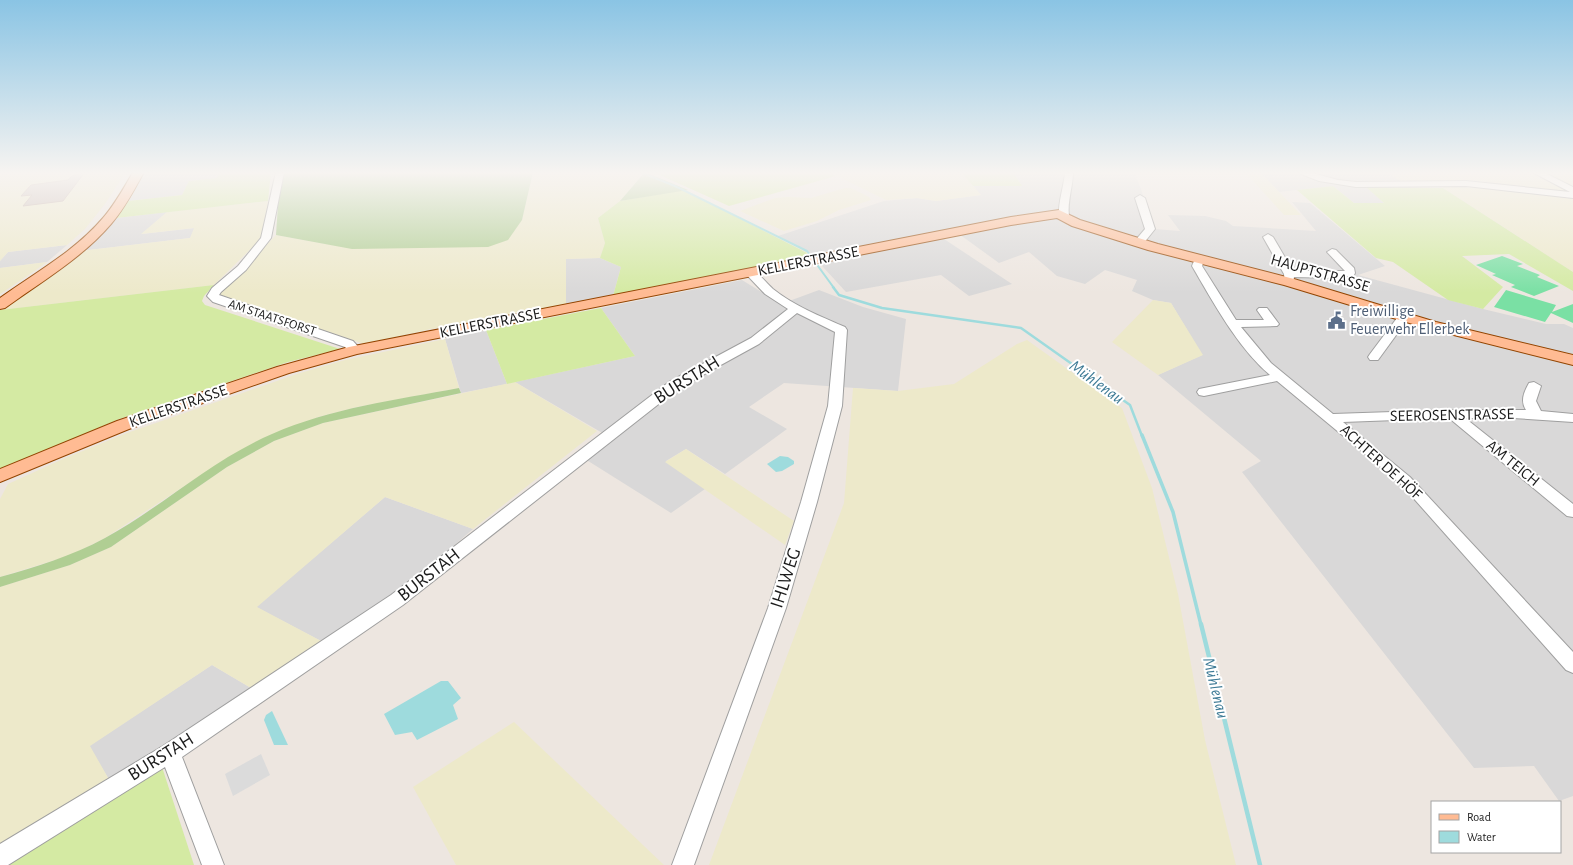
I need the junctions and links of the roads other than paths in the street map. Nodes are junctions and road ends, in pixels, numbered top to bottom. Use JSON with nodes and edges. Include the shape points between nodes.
{"nodes":[{"id":1,"x":113,"y":212,"type":"edge"},
{"id":2,"x":271,"y":212,"type":"edge"},
{"id":3,"x":1059,"y":212,"type":"edge"},
{"id":4,"x":1059,"y":212,"type":"edge"},
{"id":5,"x":1145,"y":212,"type":"edge"},
{"id":6,"x":1057,"y":218,"type":"junction"},
{"id":7,"x":1268,"y":238,"type":"dead end"},
{"id":8,"x":1141,"y":242,"type":"junction"},
{"id":9,"x":1332,"y":252,"type":"dead end"},
{"id":10,"x":1200,"y":258,"type":"junction"},
{"id":11,"x":749,"y":272,"type":"junction"},
{"id":12,"x":1289,"y":278,"type":"junction"},
{"id":13,"x":0,"y":305,"type":"edge"},
{"id":14,"x":796,"y":310,"type":"junction"},
{"id":15,"x":1263,"y":310,"type":"dead end"},
{"id":16,"x":1404,"y":316,"type":"junction"},
{"id":17,"x":1232,"y":323,"type":"junction"},
{"id":18,"x":355,"y":350,"type":"junction"},
{"id":19,"x":1374,"y":357,"type":"dead end"},
{"id":20,"x":1573,"y":360,"type":"edge"},
{"id":21,"x":1278,"y":377,"type":"junction"},
{"id":22,"x":1534,"y":386,"type":"dead end"},
{"id":23,"x":1204,"y":392,"type":"dead end"},
{"id":24,"x":1452,"y":414,"type":"junction"},
{"id":25,"x":1536,"y":414,"type":"junction"},
{"id":26,"x":1331,"y":418,"type":"junction"},
{"id":27,"x":1573,"y":418,"type":"edge"},
{"id":28,"x":0,"y":476,"type":"edge"},
{"id":29,"x":1573,"y":512,"type":"edge"},
{"id":30,"x":1573,"y":665,"type":"edge"},
{"id":31,"x":170,"y":753,"type":"junction"},
{"id":32,"x":0,"y":857,"type":"edge"},
{"id":33,"x":213,"y":865,"type":"edge"},
{"id":34,"x":683,"y":865,"type":"edge"}],
"edges":[{"from":1,"to":13,"type":"main road","via":[[102,226],[65,258]]},
{"from":2,"to":18,"type":"street","name":"AM STAATSFORST","via":[[266,238],[242,268],[216,290],[213,296],[217,300],[349,344]]},
{"from":3,"to":6,"type":"street"},
{"from":4,"to":6,"type":"street"},
{"from":5,"to":8,"type":"street","via":[[1150,229]]},
{"from":6,"to":8,"type":"main road","name":"HAUPTSTRASSE"},
{"from":6,"to":11,"type":"main road","name":"KELLERSTRASSE","via":[[996,224]]},
{"from":7,"to":12,"type":"street"},
{"from":8,"to":10,"type":"main road","name":"HAUPTSTRASSE"},
{"from":9,"to":12,"type":"street","via":[[1346,264],[1350,273]]},
{"from":10,"to":12,"type":"main road","name":"HAUPTSTRASSE"},
{"from":10,"to":17,"type":"street","name":"ACHTER DE HÖF","via":[[1197,266]]},
{"from":11,"to":14,"type":"street","via":[[759,284]]},
{"from":11,"to":18,"type":"main road","name":"KELLERSTRASSE"},
{"from":12,"to":16,"type":"main road","name":"HAUPTSTRASSE"},
{"from":14,"to":31,"type":"street","name":"BURSTAH","via":[[755,341],[674,385],[397,600]]},
{"from":14,"to":34,"type":"street","name":"IHLWEG","via":[[841,330],[835,406],[810,502],[777,608]]},
{"from":15,"to":17,"type":"street","via":[[1275,327]]},
{"from":16,"to":19,"type":"street"},
{"from":16,"to":20,"type":"main road","name":"HAUPTSTRASSE"},
{"from":17,"to":21,"type":"street","name":"ACHTER DE HÖF","via":[[1247,344]]},
{"from":18,"to":28,"type":"main road","name":"KELLERSTRASSE","via":[[283,370],[123,425]]},
{"from":21,"to":23,"type":"street"},
{"from":21,"to":26,"type":"street","name":"ACHTER DE HÖF"},
{"from":22,"to":25,"type":"street","via":[[1528,400]]},
{"from":24,"to":25,"type":"street","name":"SEEROSENSTRASSE"},
{"from":24,"to":26,"type":"street","name":"SEEROSENSTRASSE"},
{"from":24,"to":29,"type":"street","name":"AM TEICH"},
{"from":25,"to":27,"type":"street","name":"SEEROSENSTRASSE"},
{"from":26,"to":30,"type":"street","name":"ACHTER DE HÖF","via":[[1405,480]]},
{"from":31,"to":32,"type":"street","name":"BURSTAH"},
{"from":31,"to":33,"type":"street"}]}
